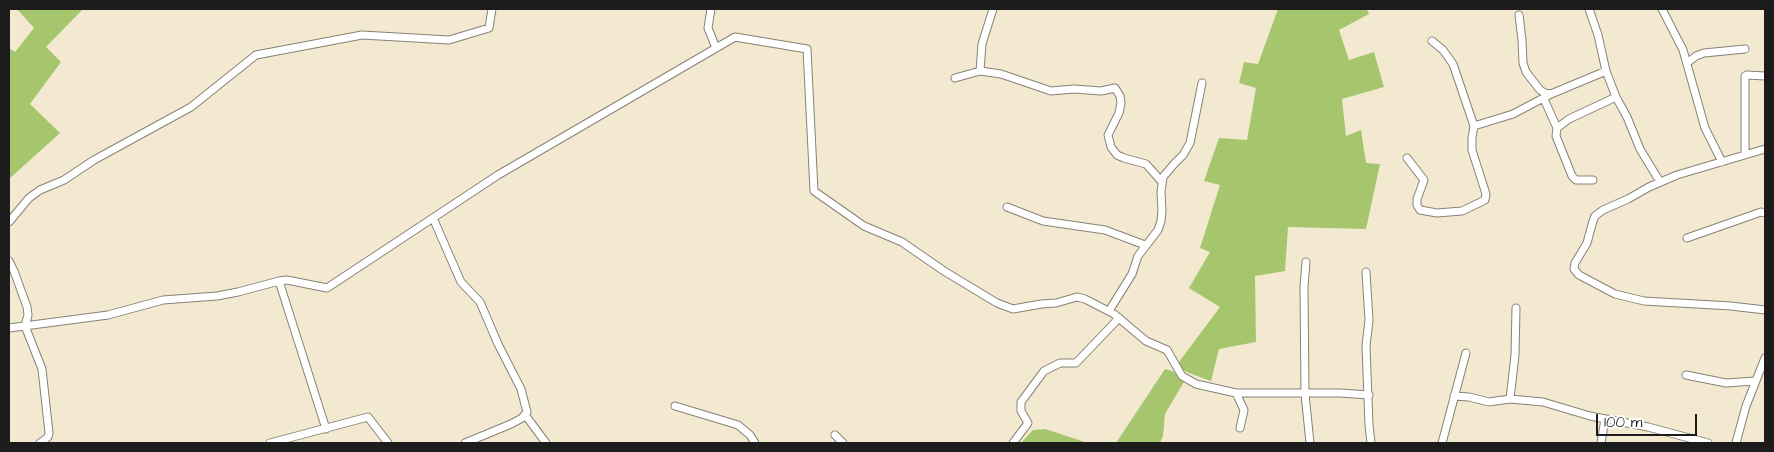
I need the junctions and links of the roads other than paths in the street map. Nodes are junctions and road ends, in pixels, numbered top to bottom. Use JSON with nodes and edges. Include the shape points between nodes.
{"nodes":[{"id":1,"x":492,"y":9,"type":"edge"},
{"id":2,"x":711,"y":9,"type":"edge"},
{"id":3,"x":993,"y":9,"type":"edge"},
{"id":4,"x":1589,"y":9,"type":"edge"},
{"id":5,"x":1662,"y":9,"type":"edge"},
{"id":6,"x":1519,"y":14,"type":"dead end"},
{"id":7,"x":1432,"y":41,"type":"dead end"},
{"id":8,"x":716,"y":48,"type":"junction"},
{"id":9,"x":1745,"y":49,"type":"dead end"},
{"id":10,"x":1687,"y":63,"type":"junction"},
{"id":11,"x":980,"y":70,"type":"junction"},
{"id":12,"x":1606,"y":71,"type":"junction"},
{"id":13,"x":1765,"y":76,"type":"edge"},
{"id":14,"x":955,"y":78,"type":"dead end"},
{"id":15,"x":1202,"y":83,"type":"dead end"},
{"id":16,"x":1551,"y":94,"type":"junction"},
{"id":17,"x":1616,"y":97,"type":"junction"},
{"id":18,"x":1544,"y":99,"type":"junction"},
{"id":19,"x":1474,"y":126,"type":"junction"},
{"id":20,"x":1556,"y":128,"type":"junction"},
{"id":21,"x":1765,"y":141,"type":"edge"},
{"id":22,"x":1764,"y":149,"type":"edge"},
{"id":23,"x":1745,"y":155,"type":"junction"},
{"id":24,"x":1407,"y":158,"type":"dead end"},
{"id":25,"x":1722,"y":162,"type":"junction"},
{"id":26,"x":1593,"y":180,"type":"dead end"},
{"id":27,"x":1162,"y":182,"type":"junction"},
{"id":28,"x":1660,"y":182,"type":"junction"},
{"id":29,"x":1007,"y":207,"type":"dead end"},
{"id":30,"x":1765,"y":212,"type":"edge"},
{"id":31,"x":434,"y":218,"type":"junction"},
{"id":32,"x":9,"y":222,"type":"edge"},
{"id":33,"x":1687,"y":238,"type":"dead end"},
{"id":34,"x":1145,"y":245,"type":"junction"},
{"id":35,"x":9,"y":261,"type":"edge"},
{"id":36,"x":1306,"y":262,"type":"dead end"},
{"id":37,"x":1366,"y":272,"type":"dead end"},
{"id":38,"x":278,"y":281,"type":"junction"},
{"id":39,"x":1516,"y":308,"type":"dead end"},
{"id":40,"x":1765,"y":310,"type":"edge"},
{"id":41,"x":1109,"y":311,"type":"junction"},
{"id":42,"x":1118,"y":318,"type":"junction"},
{"id":43,"x":25,"y":326,"type":"junction"},
{"id":44,"x":9,"y":328,"type":"edge"},
{"id":45,"x":1466,"y":353,"type":"dead end"},
{"id":46,"x":1765,"y":358,"type":"edge"},
{"id":47,"x":1686,"y":375,"type":"dead end"},
{"id":48,"x":1755,"y":381,"type":"junction"},
{"id":49,"x":1236,"y":393,"type":"junction"},
{"id":50,"x":1305,"y":394,"type":"junction"},
{"id":51,"x":1369,"y":395,"type":"junction"},
{"id":52,"x":1454,"y":396,"type":"junction"},
{"id":53,"x":1510,"y":399,"type":"junction"},
{"id":54,"x":675,"y":406,"type":"dead end"},
{"id":55,"x":526,"y":416,"type":"junction"},
{"id":56,"x":1605,"y":419,"type":"junction"},
{"id":57,"x":1240,"y":428,"type":"dead end"},
{"id":58,"x":326,"y":429,"type":"junction"},
{"id":59,"x":835,"y":435,"type":"dead end"},
{"id":60,"x":289,"y":441,"type":"edge"},
{"id":61,"x":40,"y":443,"type":"edge"},
{"id":62,"x":270,"y":443,"type":"edge"},
{"id":63,"x":388,"y":443,"type":"edge"},
{"id":64,"x":465,"y":443,"type":"edge"},
{"id":65,"x":546,"y":443,"type":"edge"},
{"id":66,"x":755,"y":443,"type":"edge"},
{"id":67,"x":843,"y":443,"type":"edge"},
{"id":68,"x":1013,"y":443,"type":"edge"},
{"id":69,"x":1310,"y":443,"type":"edge"},
{"id":70,"x":1371,"y":443,"type":"edge"},
{"id":71,"x":1442,"y":443,"type":"edge"},
{"id":72,"x":1601,"y":443,"type":"edge"},
{"id":73,"x":1708,"y":443,"type":"edge"},
{"id":74,"x":1734,"y":443,"type":"edge"}],
"edges":[{"from":1,"to":32,"type":"street","via":[[488,28],[449,40],[362,35],[256,55],[192,107],[94,160],[64,180],[40,190]]},
{"from":2,"to":8,"type":"street","via":[[708,28]]},
{"from":3,"to":11,"type":"street","via":[[982,44]]},
{"from":4,"to":12,"type":"street"},
{"from":5,"to":10,"type":"street"},
{"from":6,"to":16,"type":"street","via":[[1526,72],[1540,90]]},
{"from":7,"to":19,"type":"street","via":[[1453,64]]},
{"from":8,"to":31,"type":"street","via":[[498,175]]},
{"from":8,"to":41,"type":"street","via":[[735,37],[807,49],[814,191],[864,226],[902,242],[1005,307],[1013,309],[1077,297]]},
{"from":9,"to":10,"type":"street","via":[[1704,53]]},
{"from":10,"to":25,"type":"street","via":[[1705,128]]},
{"from":11,"to":14,"type":"street"},
{"from":11,"to":27,"type":"street","via":[[1051,91],[1115,88],[1121,103],[1108,135],[1111,147],[1117,155],[1146,164]]},
{"from":12,"to":16,"type":"street"},
{"from":12,"to":17,"type":"street"},
{"from":13,"to":23,"type":"street","via":[[1745,76]]},
{"from":15,"to":27,"type":"street","via":[[1190,143]]},
{"from":16,"to":18,"type":"street"},
{"from":17,"to":20,"type":"street"},
{"from":17,"to":28,"type":"street","via":[[1640,150]]},
{"from":18,"to":19,"type":"street","via":[[1513,114]]},
{"from":18,"to":20,"type":"street"},
{"from":19,"to":24,"type":"street","via":[[1472,150],[1486,194],[1480,204],[1451,213],[1420,210],[1417,199],[1424,180]]},
{"from":20,"to":26,"type":"street","via":[[1556,136],[1573,178]]},
{"from":21,"to":22,"type":"street"},
{"from":22,"to":23,"type":"street"},
{"from":23,"to":25,"type":"street"},
{"from":25,"to":28,"type":"street"},
{"from":27,"to":34,"type":"street","via":[[1161,221]]},
{"from":28,"to":40,"type":"street","via":[[1595,216],[1584,250],[1575,263],[1575,272],[1616,294],[1644,302]]},
{"from":29,"to":34,"type":"street","via":[[1044,221],[1105,230]]},
{"from":30,"to":33,"type":"street"},
{"from":31,"to":38,"type":"street","via":[[327,288]]},
{"from":31,"to":55,"type":"street","via":[[461,282],[480,302],[522,389]]},
{"from":34,"to":41,"type":"street"},
{"from":35,"to":43,"type":"street","via":[[28,310]]},
{"from":36,"to":50,"type":"street"},
{"from":37,"to":51,"type":"street","via":[[1370,320],[1366,346]]},
{"from":38,"to":43,"type":"street","via":[[231,294],[163,300],[108,314]]},
{"from":38,"to":58,"type":"street"},
{"from":39,"to":53,"type":"street"},
{"from":41,"to":42,"type":"street"},
{"from":42,"to":49,"type":"street","via":[[1146,341],[1167,350],[1188,381]]},
{"from":42,"to":68,"type":"street","via":[[1076,363],[1060,363],[1044,371],[1021,402],[1028,423]]},
{"from":43,"to":44,"type":"street"},
{"from":43,"to":61,"type":"street","via":[[42,369],[49,433]]},
{"from":45,"to":52,"type":"street"},
{"from":46,"to":48,"type":"street"},
{"from":47,"to":48,"type":"street","via":[[1726,383]]},
{"from":48,"to":74,"type":"street"},
{"from":49,"to":50,"type":"street"},
{"from":49,"to":57,"type":"street","via":[[1244,410]]},
{"from":50,"to":51,"type":"street"},
{"from":50,"to":69,"type":"street"},
{"from":51,"to":70,"type":"street"},
{"from":52,"to":53,"type":"street","via":[[1489,402]]},
{"from":52,"to":71,"type":"street"},
{"from":53,"to":56,"type":"street","via":[[1543,402]]},
{"from":54,"to":66,"type":"street","via":[[738,425]]},
{"from":55,"to":64,"type":"street"},
{"from":55,"to":65,"type":"street"},
{"from":56,"to":72,"type":"street"},
{"from":56,"to":73,"type":"street"},
{"from":58,"to":60,"type":"street"},
{"from":58,"to":63,"type":"street","via":[[368,417]]},
{"from":59,"to":67,"type":"street"},
{"from":60,"to":62,"type":"street"}]}
